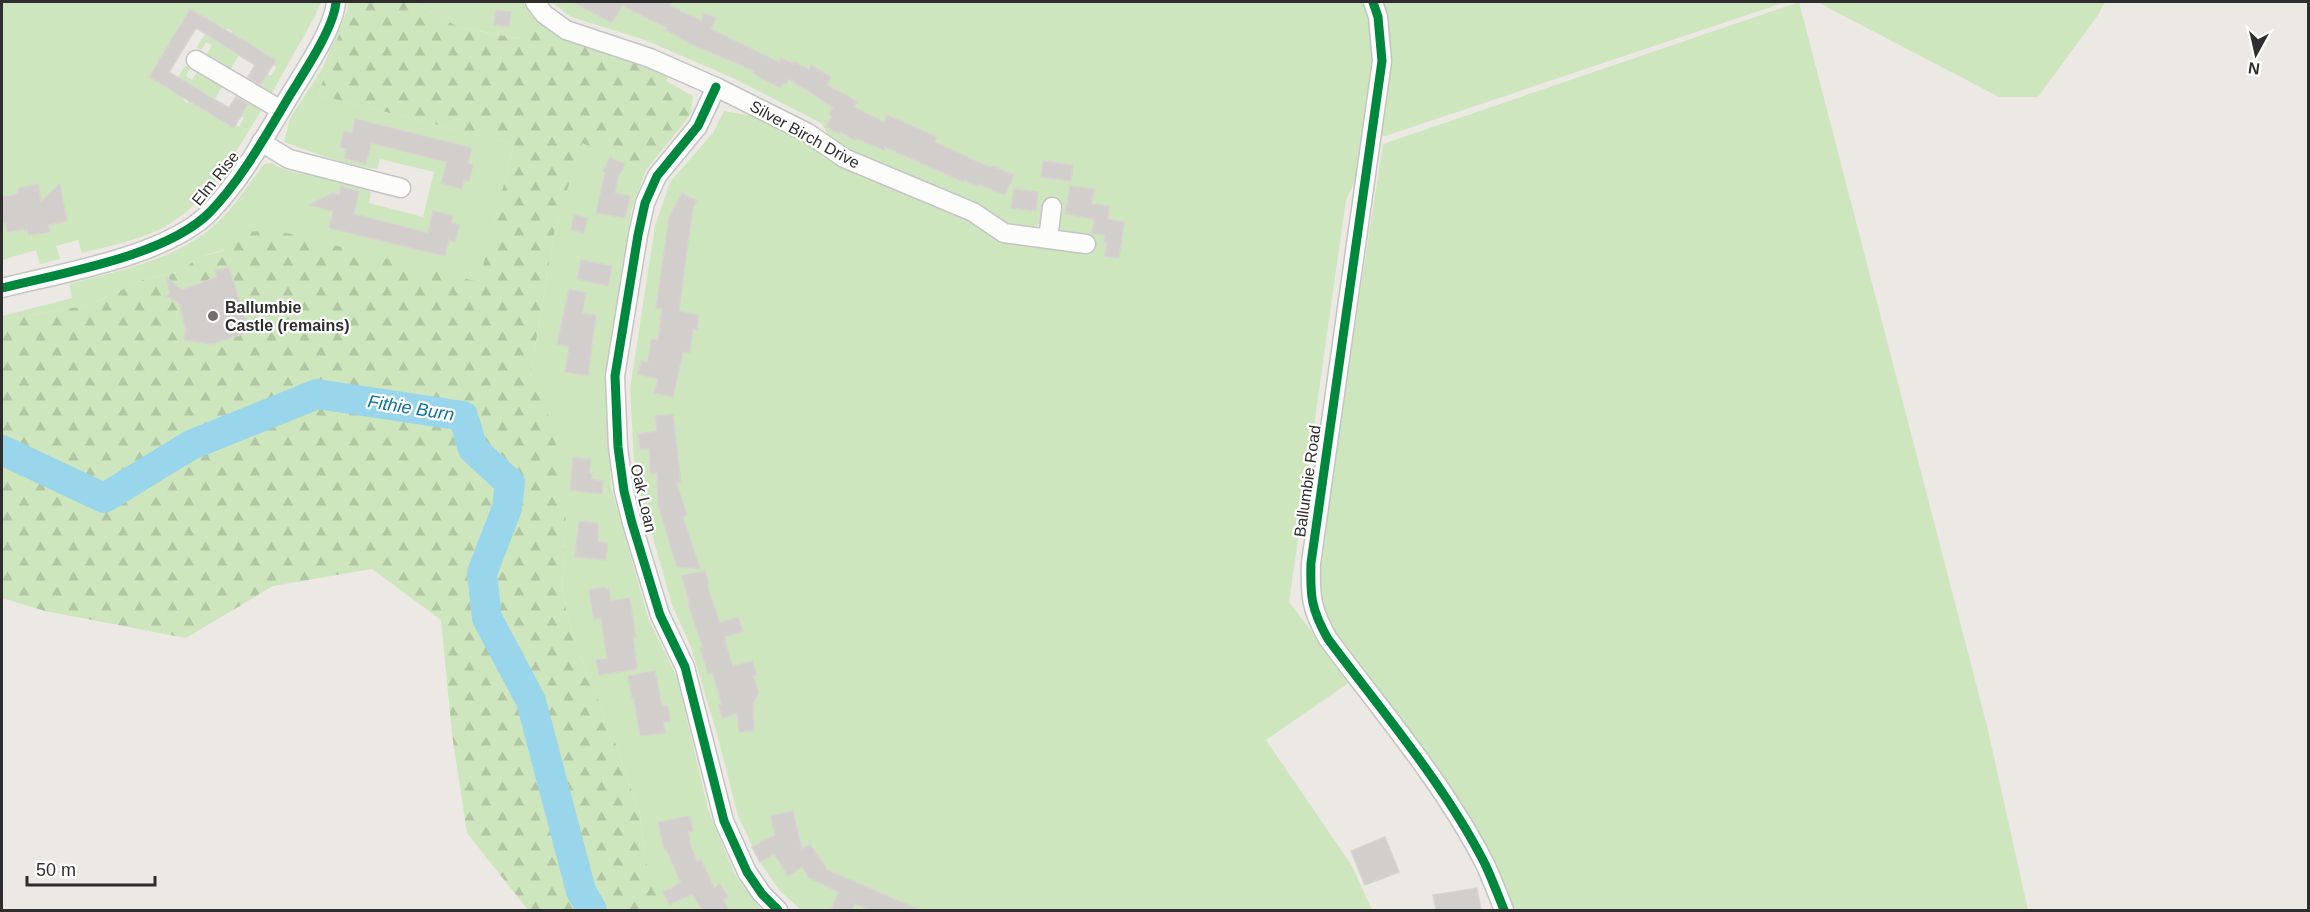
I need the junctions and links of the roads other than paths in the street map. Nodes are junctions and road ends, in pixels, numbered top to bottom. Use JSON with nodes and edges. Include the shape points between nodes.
{"nodes":[{"id":1,"x":336,"y":2,"type":"edge"},
{"id":2,"x":535,"y":2,"type":"edge"},
{"id":3,"x":1373,"y":2,"type":"edge"},
{"id":4,"x":196,"y":60,"type":"dead end"},
{"id":5,"x":716,"y":87,"type":"junction"},
{"id":6,"x":281,"y":110,"type":"junction"},
{"id":7,"x":261,"y":142,"type":"junction"},
{"id":8,"x":401,"y":188,"type":"dead end"},
{"id":9,"x":1052,"y":207,"type":"dead end"},
{"id":10,"x":1048,"y":239,"type":"junction"},
{"id":11,"x":1086,"y":244,"type":"dead end"},
{"id":12,"x":2,"y":288,"type":"edge"},
{"id":13,"x":778,"y":910,"type":"edge"},
{"id":14,"x":1504,"y":910,"type":"edge"}],
"edges":[{"from":1,"to":6,"type":"street","name":"Elm Rise","via":[[314,56]]},
{"from":2,"to":5,"type":"street","name":"Silver Birch Drive","via":[[566,30],[650,58]]},
{"from":3,"to":14,"type":"street","name":"Ballumbie Road","via":[[1382,61],[1311,563],[1310,596],[1328,639],[1455,814],[1485,864]]},
{"from":4,"to":6,"type":"street"},
{"from":5,"to":10,"type":"street","name":"Silver Birch Drive","via":[[808,133],[844,158],[973,212],[1005,233]]},
{"from":5,"to":13,"type":"street","name":"Oak Loan","via":[[698,126],[657,176],[645,203],[615,376],[618,447],[632,523],[660,615],[685,667],[724,821],[747,872]]},
{"from":6,"to":7,"type":"street","name":"Elm Rise"},
{"from":7,"to":8,"type":"street","name":"Elm Rise","via":[[289,159]]},
{"from":7,"to":12,"type":"street","name":"Elm Rise","via":[[209,214],[178,236],[136,253]]},
{"from":9,"to":10,"type":"street"},
{"from":10,"to":11,"type":"street","name":"Silver Birch Drive"}]}
